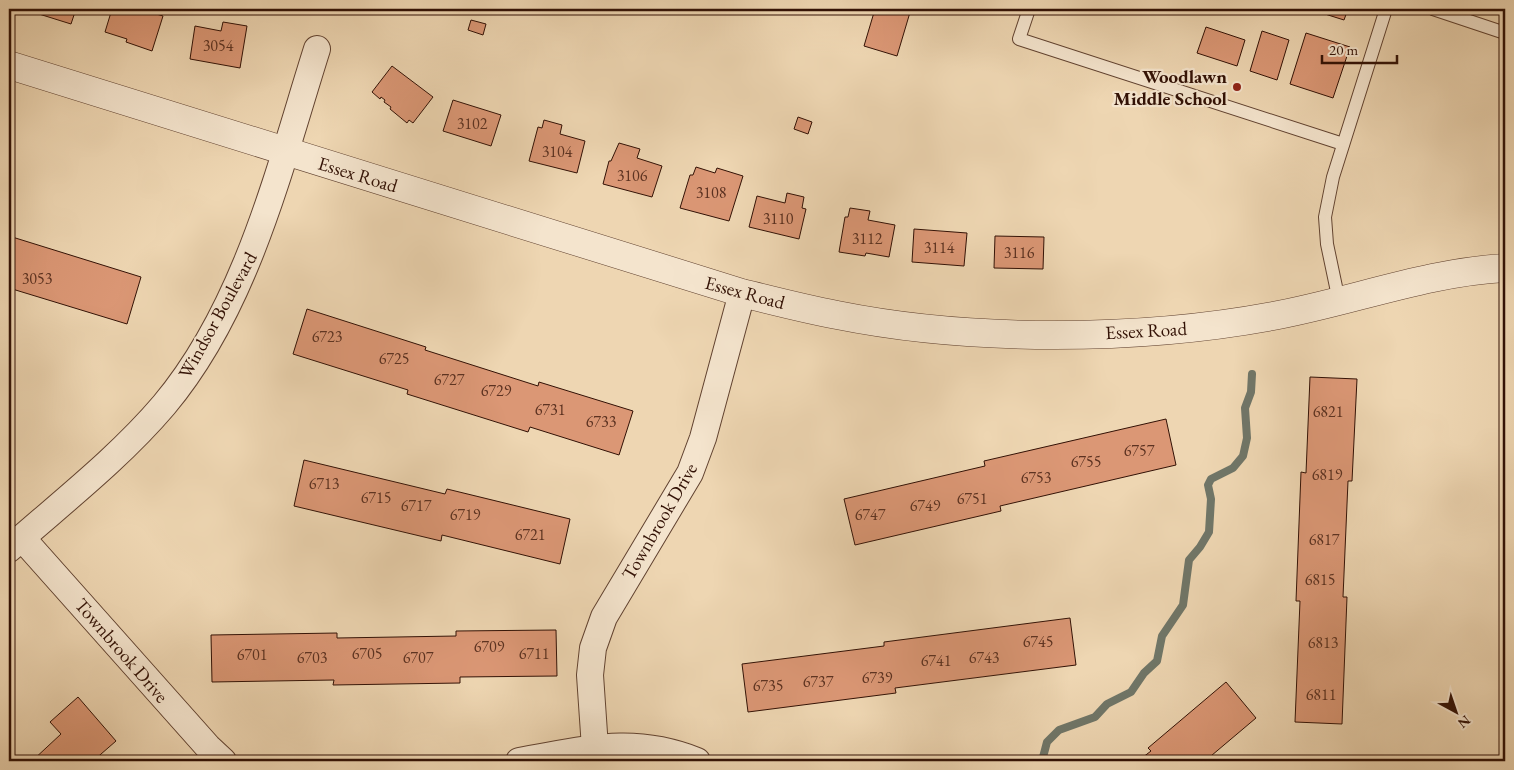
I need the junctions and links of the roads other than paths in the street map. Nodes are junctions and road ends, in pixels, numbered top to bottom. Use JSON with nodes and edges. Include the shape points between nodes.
{"nodes":[{"id":1,"x":1029,"y":9,"type":"edge"},
{"id":2,"x":1386,"y":9,"type":"edge"},
{"id":3,"x":1433,"y":9,"type":"edge"},
{"id":4,"x":1505,"y":33,"type":"edge"},
{"id":5,"x":317,"y":49,"type":"dead end"},
{"id":6,"x":9,"y":65,"type":"edge"},
{"id":7,"x":1343,"y":144,"type":"junction"},
{"id":8,"x":285,"y":152,"type":"junction"},
{"id":9,"x":1505,"y":268,"type":"edge"},
{"id":10,"x":742,"y":294,"type":"junction"},
{"id":11,"x":1339,"y":301,"type":"junction"},
{"id":12,"x":15,"y":543,"type":"edge"},
{"id":13,"x":595,"y":748,"type":"junction"},
{"id":14,"x":223,"y":761,"type":"edge"},
{"id":15,"x":519,"y":761,"type":"edge"},
{"id":16,"x":697,"y":761,"type":"edge"}],
"edges":[{"from":1,"to":7,"type":"lane","via":[[1019,39]]},
{"from":2,"to":7,"type":"lane"},
{"from":3,"to":4,"type":"lane"},
{"from":5,"to":8,"type":"street","name":"Windsor Boulevard"},
{"from":6,"to":8,"type":"street","name":"Essex Road"},
{"from":7,"to":11,"type":"lane","via":[[1325,217]]},
{"from":8,"to":10,"type":"street","name":"Essex Road"},
{"from":8,"to":12,"type":"street","name":"Windsor Boulevard","via":[[254,248],[197,359],[164,405]]},
{"from":9,"to":11,"type":"street","name":"Essex Road","via":[[1432,279]]},
{"from":10,"to":11,"type":"street","name":"Essex Road","via":[[838,316],[922,328],[1032,334],[1119,333],[1201,327],[1274,316]]},
{"from":10,"to":13,"type":"street","name":"Townbrook Drive","via":[[703,438],[690,473],[604,617],[593,648],[590,675]]},
{"from":12,"to":14,"type":"street","name":"Townbrook Drive"},
{"from":13,"to":15,"type":"street"},
{"from":13,"to":16,"type":"street","via":[[630,745],[670,751]]}]}
